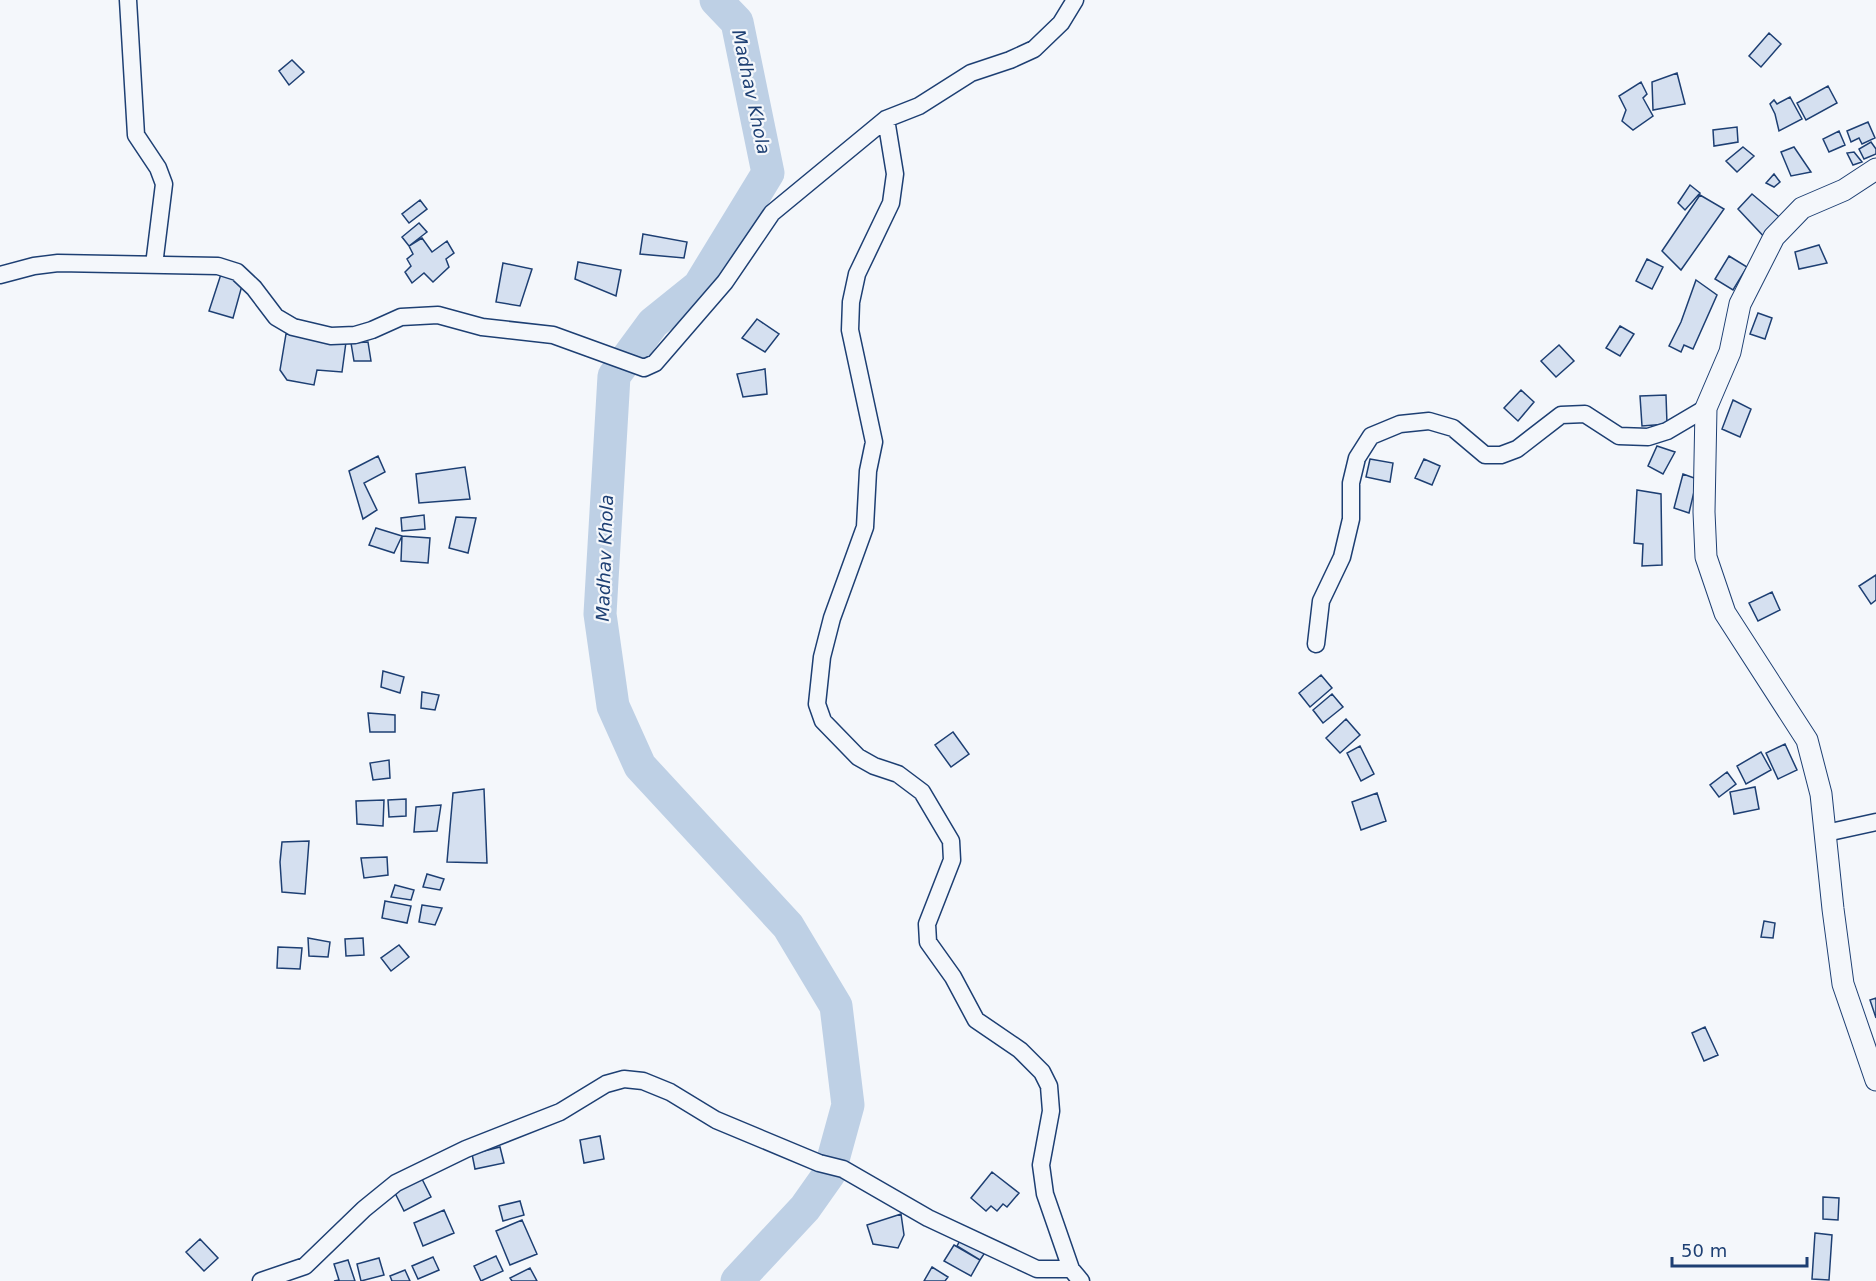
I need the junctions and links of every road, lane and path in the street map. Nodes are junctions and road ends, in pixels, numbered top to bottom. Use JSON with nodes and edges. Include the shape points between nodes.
{"nodes":[{"id":1,"x":128,"y":0,"type":"edge"},
{"id":2,"x":1075,"y":0,"type":"edge"},
{"id":3,"x":886,"y":118,"type":"junction"},
{"id":4,"x":1876,"y":169,"type":"edge"},
{"id":5,"x":154,"y":265,"type":"junction"},
{"id":6,"x":0,"y":275,"type":"edge"},
{"id":7,"x":1706,"y":408,"type":"junction"},
{"id":8,"x":1316,"y":644,"type":"dead end"},
{"id":9,"x":1876,"y":822,"type":"edge"},
{"id":10,"x":1826,"y":833,"type":"junction"},
{"id":11,"x":1876,"y":1080,"type":"edge"},
{"id":12,"x":1076,"y":1275,"type":"edge"},
{"id":13,"x":261,"y":1281,"type":"edge"}],
"edges":[{"from":1,"to":5,"type":"street","via":[[136,135],[164,184]]},
{"from":2,"to":3,"type":"street","via":[[1061,23],[1034,49],[971,73],[919,106]]},
{"from":3,"to":5,"type":"street","via":[[772,213],[725,282],[655,363],[644,368],[553,334],[482,327],[438,315],[401,317],[355,335],[331,336],[293,327],[276,317],[237,273],[218,266]]},
{"from":3,"to":12,"type":"street","via":[[895,174],[891,203],[858,274],[850,302],[850,330],[873,442],[865,527],[831,618],[817,704],[823,721],[858,757],[898,774],[922,792],[951,841],[952,860],[927,924],[928,942],[976,1020],[1020,1050],[1042,1072],[1049,1086],[1051,1111],[1041,1165],[1045,1194]]},
{"from":4,"to":7,"type":"street","via":[[1844,190],[1802,208],[1774,237],[1740,304],[1730,352]]},
{"from":5,"to":6,"type":"street","via":[[58,263]]},
{"from":7,"to":8,"type":"street","via":[[1648,437],[1619,436],[1585,414],[1561,415],[1517,448],[1501,455],[1485,455],[1454,428],[1429,421],[1400,423],[1371,436],[1357,458],[1351,483],[1351,519],[1342,557],[1321,601]]},
{"from":7,"to":10,"type":"street","via":[[1706,557],[1725,613],[1807,740]]},
{"from":9,"to":10,"type":"street"},
{"from":10,"to":11,"type":"street","via":[[1843,984]]},
{"from":12,"to":13,"type":"street","via":[[1037,1269],[928,1218],[843,1168],[716,1120],[670,1092],[643,1081],[624,1079],[606,1084],[560,1112],[466,1149],[396,1183],[305,1266]]}]}
